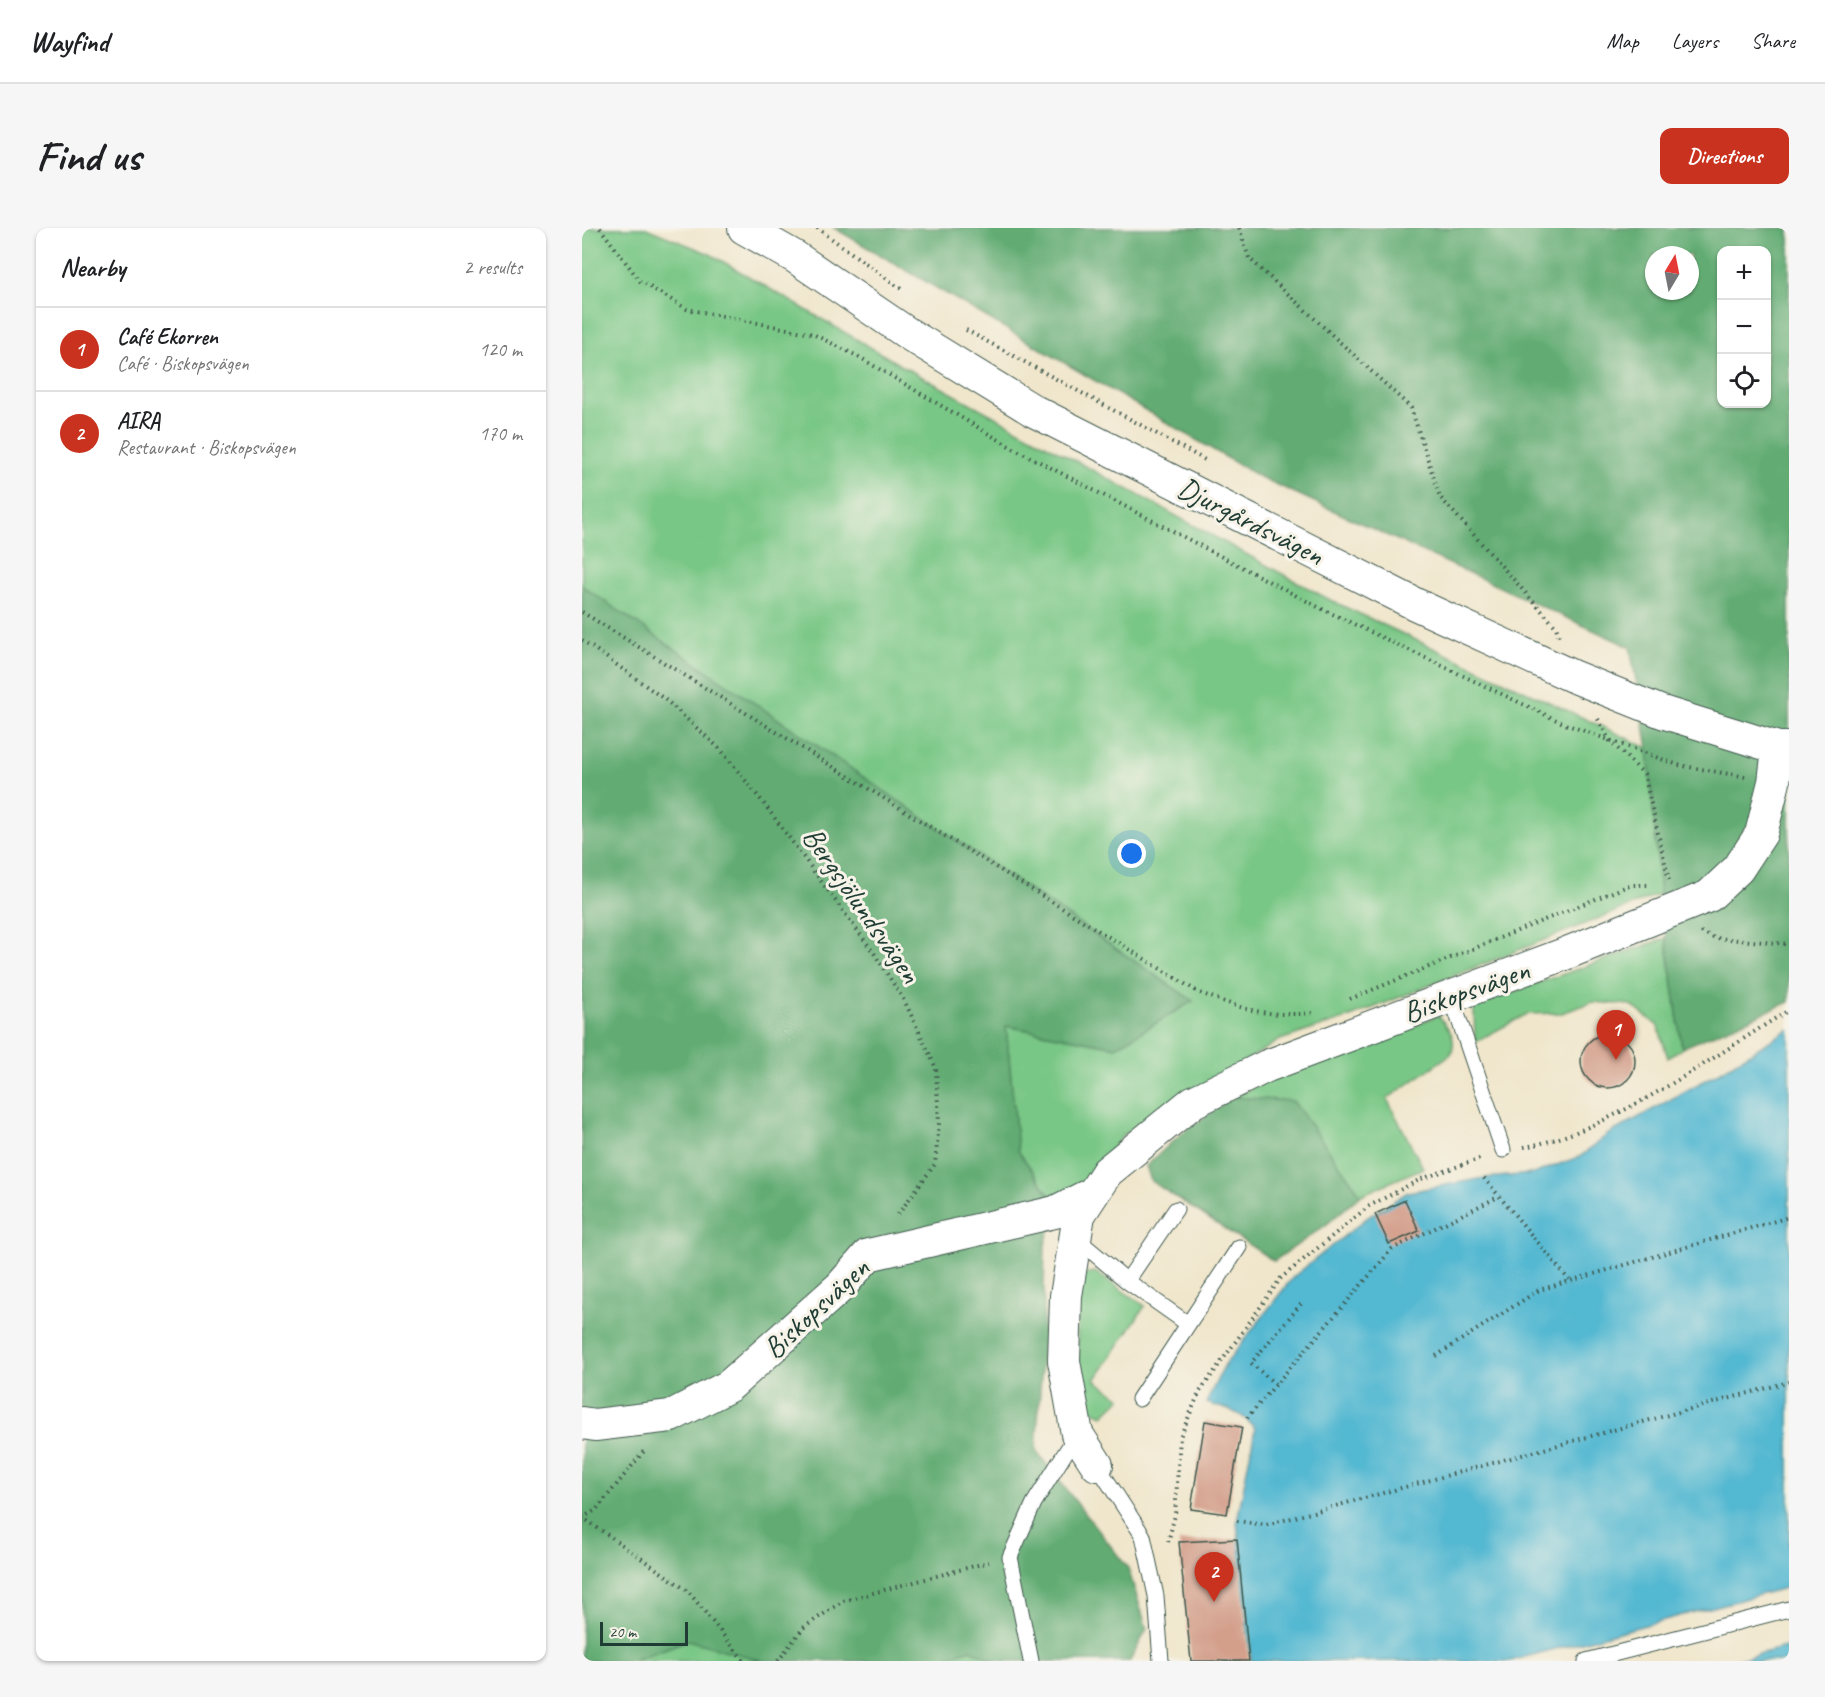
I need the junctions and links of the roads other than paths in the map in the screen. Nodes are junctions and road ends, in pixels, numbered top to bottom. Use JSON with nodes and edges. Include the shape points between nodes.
{"nodes":[{"id":1,"x":744,"y":228,"type":"edge"},
{"id":2,"x":1784,"y":748,"type":"edge"},
{"id":3,"x":1451,"y":996,"type":"junction"},
{"id":4,"x":1503,"y":1150,"type":"road end"},
{"id":5,"x":1093,"y":1193,"type":"junction"},
{"id":6,"x":1176,"y":1209,"type":"dead end"},
{"id":7,"x":1077,"y":1239,"type":"junction"},
{"id":8,"x":1239,"y":1246,"type":"dead end"},
{"id":9,"x":1127,"y":1281,"type":"junction"},
{"id":10,"x":1188,"y":1324,"type":"junction"},
{"id":11,"x":1139,"y":1399,"type":"dead end"},
{"id":12,"x":582,"y":1423,"type":"edge"},
{"id":13,"x":1077,"y":1434,"type":"junction"},
{"id":14,"x":1097,"y":1465,"type":"joint"},
{"id":15,"x":1789,"y":1609,"type":"edge"},
{"id":16,"x":1031,"y":1661,"type":"edge"},
{"id":17,"x":1161,"y":1661,"type":"edge"},
{"id":18,"x":1586,"y":1661,"type":"edge"}],
"edges":[{"from":1,"to":2,"type":"street","name":"Djurgårdsvägen","via":[[1034,411],[1415,604],[1572,676],[1662,712]]},
{"from":2,"to":3,"type":"street","name":"Biskopsvägen","via":[[1761,834],[1752,852],[1709,896],[1662,900],[1617,934]]},
{"from":3,"to":4,"type":"lane"},
{"from":3,"to":5,"type":"street","name":"Biskopsvägen","via":[[1267,1066],[1193,1102],[1107,1172]]},
{"from":5,"to":7,"type":"street","name":"Biskopsvägen","via":[[1079,1215]]},
{"from":5,"to":12,"type":"street","name":"Biskopsvägen","via":[[1055,1212],[868,1255],[840,1287],[729,1386],[671,1416],[595,1425]]},
{"from":6,"to":9,"type":"lane"},
{"from":7,"to":9,"type":"lane"},
{"from":7,"to":13,"type":"street","name":"Biskopsvägen","via":[[1066,1296],[1064,1361]]},
{"from":8,"to":10,"type":"lane"},
{"from":9,"to":10,"type":"lane"},
{"from":10,"to":11,"type":"lane"},
{"from":13,"to":14,"type":"street","name":"Biskopsvägen"},
{"from":13,"to":16,"type":"lane","via":[[1034,1503],[1010,1557]]},
{"from":14,"to":17,"type":"lane","via":[[1143,1536],[1156,1596]]},
{"from":15,"to":18,"type":"lane"}]}
